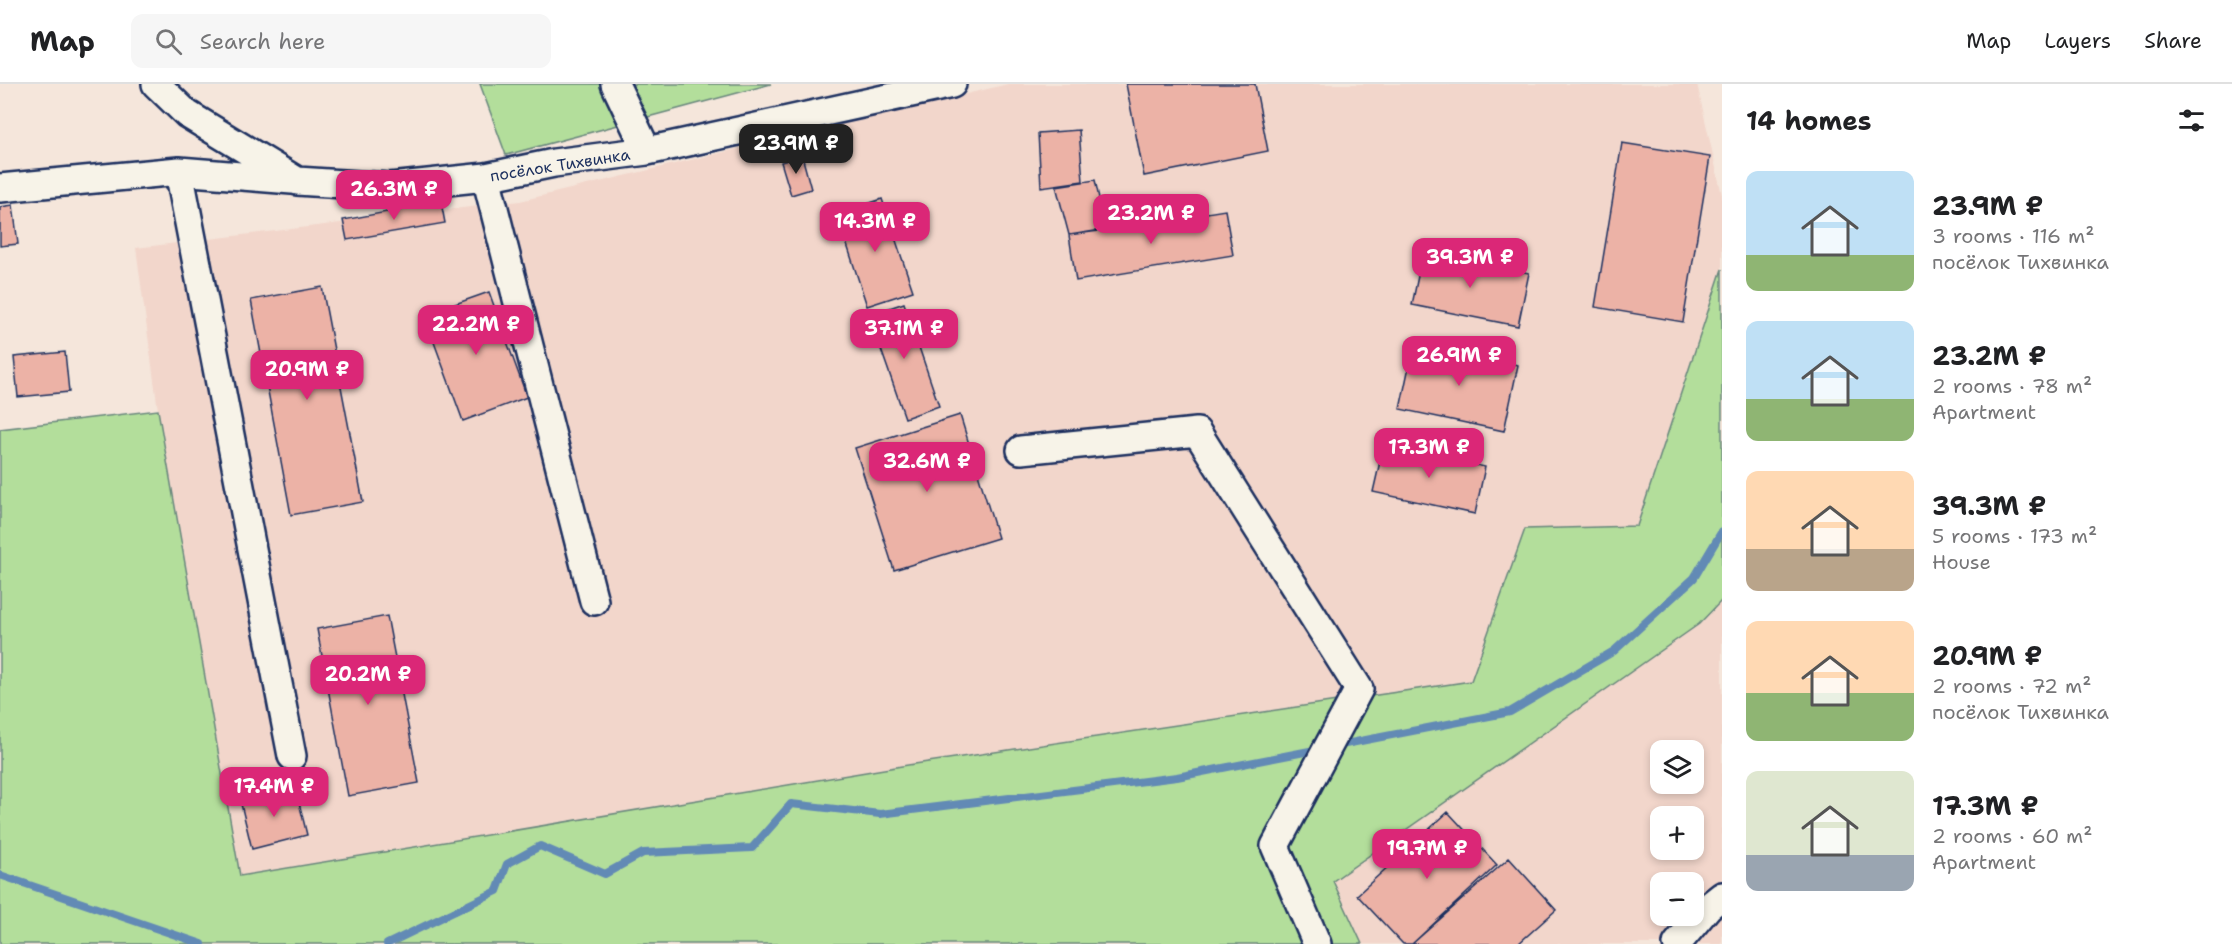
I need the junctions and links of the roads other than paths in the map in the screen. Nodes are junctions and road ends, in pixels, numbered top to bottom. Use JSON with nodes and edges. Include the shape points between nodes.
{"nodes":[{"id":1,"x":156,"y":84,"type":"edge"},
{"id":2,"x":615,"y":84,"type":"edge"},
{"id":3,"x":952,"y":84,"type":"edge"},
{"id":4,"x":647,"y":151,"type":"junction"},
{"id":5,"x":179,"y":171,"type":"junction"},
{"id":6,"x":486,"y":177,"type":"junction"},
{"id":7,"x":297,"y":181,"type":"junction"},
{"id":8,"x":0,"y":188,"type":"edge"},
{"id":9,"x":1021,"y":450,"type":"dead end"},
{"id":10,"x":594,"y":601,"type":"dead end"},
{"id":11,"x":292,"y":756,"type":"dead end"},
{"id":12,"x":1722,"y":896,"type":"edge"},
{"id":13,"x":1317,"y":944,"type":"edge"},
{"id":14,"x":1677,"y":944,"type":"edge"}],
"edges":[{"from":1,"to":7,"type":"street","name":"посёлок Тихвинка","via":[[187,114]]},
{"from":2,"to":4,"type":"street"},
{"from":3,"to":4,"type":"street","name":"посёлок Тихвинка"},
{"from":4,"to":6,"type":"street","name":"посёлок Тихвинка"},
{"from":5,"to":7,"type":"street"},
{"from":5,"to":8,"type":"street"},
{"from":5,"to":11,"type":"street"},
{"from":6,"to":7,"type":"street","name":"посёлок Тихвинка","via":[[390,187]]},
{"from":6,"to":10,"type":"street"},
{"from":9,"to":13,"type":"street","via":[[1197,432],[1359,689],[1275,846]]},
{"from":12,"to":14,"type":"street"}]}
